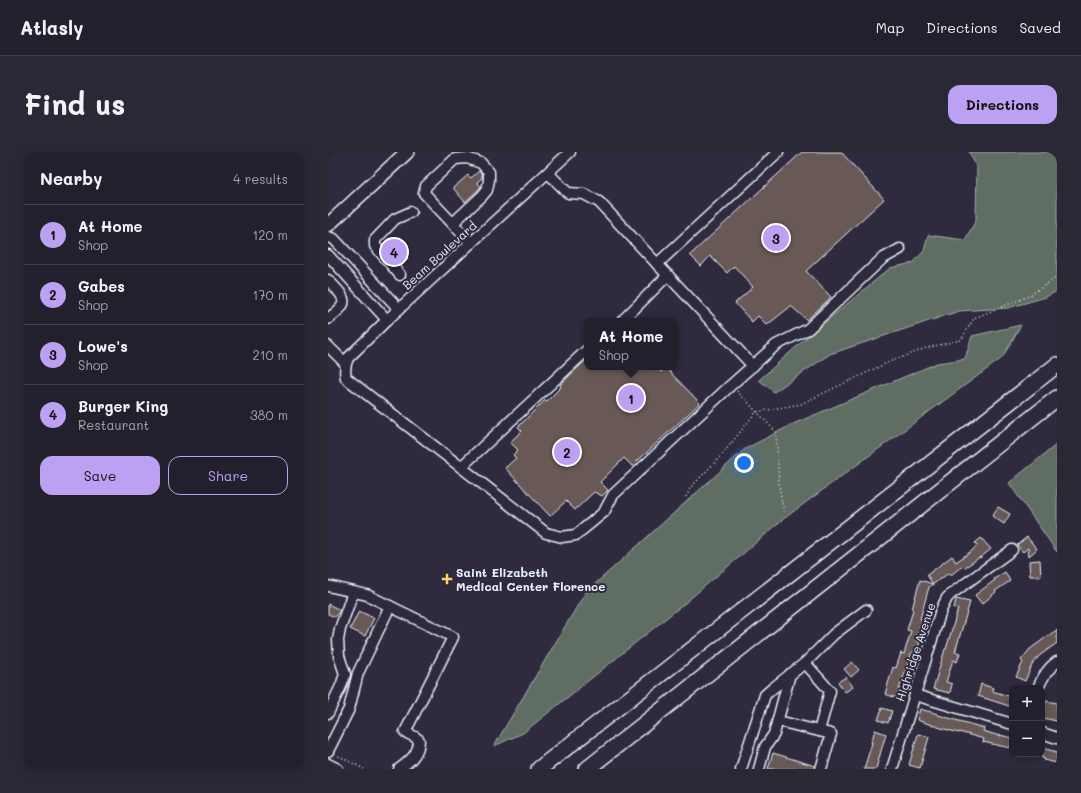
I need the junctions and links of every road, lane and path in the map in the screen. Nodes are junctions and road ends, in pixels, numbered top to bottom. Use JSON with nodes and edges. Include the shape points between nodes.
{"nodes":[{"id":1,"x":407,"y":152,"type":"edge"},
{"id":2,"x":570,"y":152,"type":"edge"},
{"id":3,"x":778,"y":152,"type":"edge"},
{"id":4,"x":548,"y":173,"type":"junction"},
{"id":5,"x":411,"y":212,"type":"dead end"},
{"id":6,"x":453,"y":223,"type":"junction"},
{"id":7,"x":328,"y":225,"type":"edge"},
{"id":8,"x":328,"y":238,"type":"edge"},
{"id":9,"x":471,"y":243,"type":"junction"},
{"id":10,"x":900,"y":249,"type":"dead end"},
{"id":11,"x":328,"y":255,"type":"edge"},
{"id":12,"x":657,"y":264,"type":"junction"},
{"id":13,"x":400,"y":275,"type":"dead end"},
{"id":14,"x":668,"y":275,"type":"junction"},
{"id":15,"x":1057,"y":277,"type":"edge"},
{"id":16,"x":328,"y":280,"type":"edge"},
{"id":17,"x":399,"y":309,"type":"junction"},
{"id":18,"x":625,"y":318,"type":"edge"},
{"id":19,"x":328,"y":319,"type":"edge"},
{"id":20,"x":387,"y":320,"type":"junction"},
{"id":21,"x":328,"y":346,"type":"edge"},
{"id":22,"x":584,"y":353,"type":"edge"},
{"id":23,"x":1057,"y":354,"type":"edge"},
{"id":24,"x":346,"y":363,"type":"junction"},
{"id":25,"x":1057,"y":365,"type":"edge"},
{"id":26,"x":753,"y":366,"type":"junction"},
{"id":27,"x":731,"y":386,"type":"junction"},
{"id":28,"x":1057,"y":398,"type":"edge"},
{"id":29,"x":1000,"y":408,"type":"junction"},
{"id":30,"x":756,"y":412,"type":"junction"},
{"id":31,"x":461,"y":467,"type":"junction"},
{"id":32,"x":686,"y":497,"type":"dead end"},
{"id":33,"x":784,"y":514,"type":"dead end"},
{"id":34,"x":1012,"y":550,"type":"dead end"},
{"id":35,"x":328,"y":586,"type":"edge"},
{"id":36,"x":353,"y":592,"type":"junction"},
{"id":37,"x":390,"y":606,"type":"junction"},
{"id":38,"x":866,"y":610,"type":"dead end"},
{"id":39,"x":1057,"y":662,"type":"edge"},
{"id":40,"x":805,"y":663,"type":"junction"},
{"id":41,"x":790,"y":674,"type":"junction"},
{"id":42,"x":1040,"y":685,"type":"edge"},
{"id":43,"x":915,"y":695,"type":"junction"},
{"id":44,"x":328,"y":713,"type":"edge"},
{"id":45,"x":778,"y":720,"type":"junction"},
{"id":46,"x":1009,"y":723,"type":"edge"},
{"id":47,"x":819,"y":731,"type":"junction"},
{"id":48,"x":1045,"y":734,"type":"edge"},
{"id":49,"x":1057,"y":738,"type":"edge"},
{"id":50,"x":750,"y":743,"type":"junction"},
{"id":51,"x":765,"y":747,"type":"junction"},
{"id":52,"x":328,"y":751,"type":"edge"},
{"id":53,"x":328,"y":764,"type":"edge"},
{"id":54,"x":338,"y":769,"type":"edge"},
{"id":55,"x":364,"y":769,"type":"edge"},
{"id":56,"x":399,"y":769,"type":"edge"},
{"id":57,"x":540,"y":769,"type":"edge"},
{"id":58,"x":587,"y":769,"type":"edge"},
{"id":59,"x":741,"y":769,"type":"edge"},
{"id":60,"x":759,"y":769,"type":"edge"},
{"id":61,"x":821,"y":769,"type":"edge"},
{"id":62,"x":892,"y":769,"type":"edge"}],
"edges":[{"from":1,"to":7,"type":"main road"},
{"from":2,"to":4,"type":"street","name":"Beam Boulevard"},
{"from":3,"to":12,"type":"street"},
{"from":4,"to":9,"type":"street","name":"Beam Boulevard"},
{"from":4,"to":12,"type":"street","via":[[568,193],[584,194],[600,202]]},
{"from":5,"to":13,"type":"street","via":[[395,219],[375,240],[375,246]]},
{"from":6,"to":6,"type":"street","via":[[487,190],[489,172],[480,163],[467,158],[454,159],[426,186],[424,193]]},
{"from":6,"to":9,"type":"street"},
{"from":8,"to":17,"type":"street","via":[[334,240]]},
{"from":9,"to":17,"type":"street","name":"Beam Boulevard"},
{"from":10,"to":26,"type":"street","via":[[882,259],[808,329],[776,345]]},
{"from":11,"to":20,"type":"street"},
{"from":12,"to":14,"type":"street"},
{"from":14,"to":18,"type":"street"},
{"from":14,"to":26,"type":"street"},
{"from":15,"to":30,"type":"path","via":[[1029,296],[974,318],[961,340],[926,348],[889,362],[801,404]]},
{"from":16,"to":19,"type":"street","via":[[342,296],[343,301],[342,306]]},
{"from":17,"to":20,"type":"street","name":"Beam Boulevard"},
{"from":20,"to":24,"type":"street","name":"Beam Boulevard","via":[[348,358]]},
{"from":21,"to":24,"type":"street"},
{"from":22,"to":31,"type":"street"},
{"from":23,"to":29,"type":"highway","via":[[1027,377]]},
{"from":24,"to":31,"type":"street","via":[[346,378]]},
{"from":25,"to":29,"type":"highway"},
{"from":26,"to":27,"type":"street"},
{"from":27,"to":30,"type":"path"},
{"from":27,"to":31,"type":"street","via":[[613,495],[604,512],[576,535],[562,537],[546,533]]},
{"from":28,"to":58,"type":"highway"},
{"from":29,"to":57,"type":"highway"},
{"from":30,"to":32,"type":"path","via":[[721,456],[691,487]]},
{"from":30,"to":33,"type":"path","via":[[776,432],[779,485]]},
{"from":34,"to":43,"type":"street","name":"Highridge Avenue","via":[[947,598]]},
{"from":35,"to":36,"type":"street"},
{"from":36,"to":37,"type":"street"},
{"from":36,"to":44,"type":"street","via":[[338,640],[339,656],[345,674]]},
{"from":37,"to":52,"type":"street","via":[[358,673],[349,709]]},
{"from":37,"to":56,"type":"street","via":[[453,637],[405,732],[419,740],[419,747],[410,761]]},
{"from":38,"to":40,"type":"street","via":[[834,634]]},
{"from":39,"to":42,"type":"street","via":[[1046,672]]},
{"from":40,"to":41,"type":"street"},
{"from":40,"to":47,"type":"street","via":[[830,692]]},
{"from":41,"to":45,"type":"street"},
{"from":41,"to":50,"type":"street","via":[[765,695]]},
{"from":43,"to":46,"type":"street"},
{"from":43,"to":62,"type":"street","name":"Highridge Avenue"},
{"from":45,"to":47,"type":"street"},
{"from":45,"to":51,"type":"street","via":[[774,734]]},
{"from":47,"to":61,"type":"street","via":[[831,734]]},
{"from":48,"to":49,"type":"street"},
{"from":50,"to":51,"type":"street"},
{"from":50,"to":59,"type":"street"},
{"from":51,"to":60,"type":"street"},
{"from":52,"to":55,"type":"path"},
{"from":53,"to":54,"type":"street"}]}
